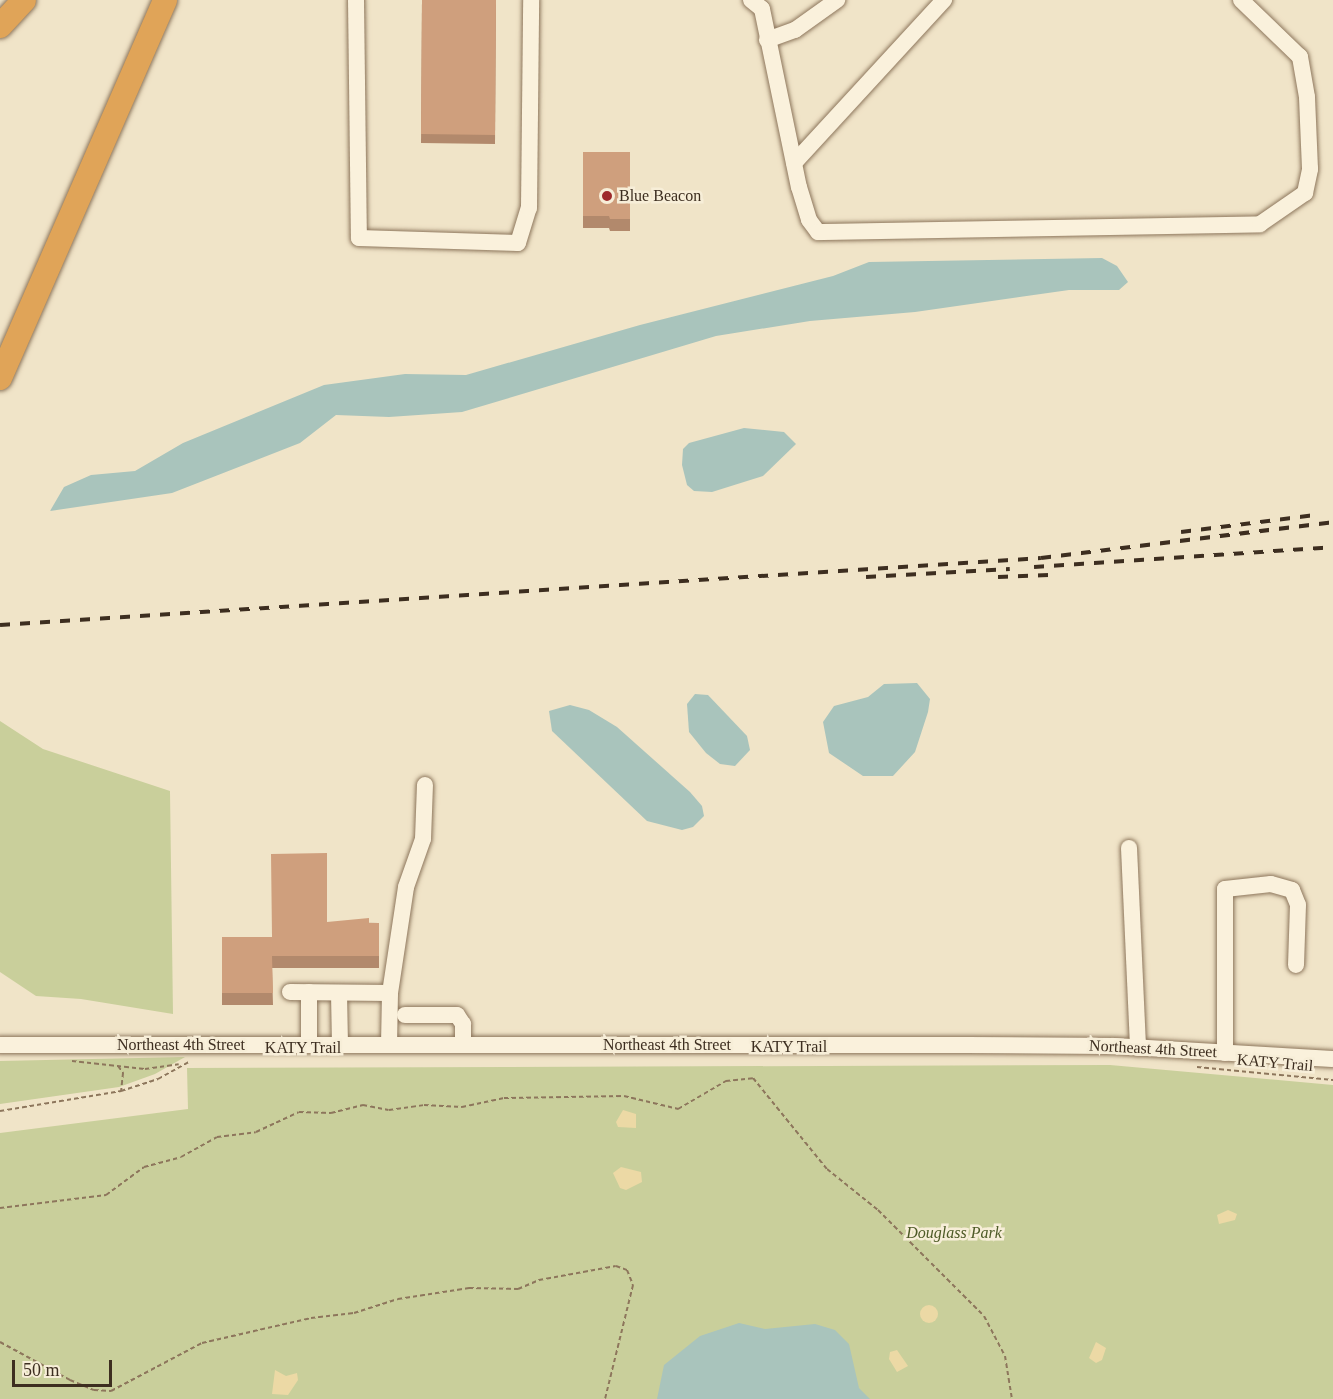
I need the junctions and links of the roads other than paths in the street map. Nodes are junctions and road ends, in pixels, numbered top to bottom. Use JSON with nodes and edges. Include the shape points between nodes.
{"nodes":[{"id":1,"x":24,"y":0,"type":"edge"},
{"id":2,"x":165,"y":0,"type":"edge"},
{"id":3,"x":356,"y":0,"type":"edge"},
{"id":4,"x":531,"y":0,"type":"edge"},
{"id":5,"x":837,"y":0,"type":"edge"},
{"id":6,"x":944,"y":0,"type":"edge"},
{"id":7,"x":1241,"y":0,"type":"edge"},
{"id":8,"x":761,"y":3,"type":"edge"},
{"id":9,"x":0,"y":26,"type":"edge"},
{"id":10,"x":767,"y":40,"type":"junction"},
{"id":11,"x":794,"y":163,"type":"junction"},
{"id":12,"x":0,"y":378,"type":"edge"},
{"id":13,"x":425,"y":785,"type":"dead end"},
{"id":14,"x":1129,"y":848,"type":"dead end"},
{"id":15,"x":1296,"y":965,"type":"dead end"},
{"id":16,"x":290,"y":992,"type":"dead end"},
{"id":17,"x":309,"y":992,"type":"junction"},
{"id":18,"x":339,"y":993,"type":"junction"},
{"id":19,"x":390,"y":993,"type":"junction"},
{"id":20,"x":405,"y":1015,"type":"dead end"},
{"id":21,"x":0,"y":1045,"type":"edge"},
{"id":22,"x":340,"y":1045,"type":"junction"},
{"id":23,"x":390,"y":1045,"type":"junction"},
{"id":24,"x":463,"y":1045,"type":"junction"},
{"id":25,"x":309,"y":1046,"type":"junction"},
{"id":26,"x":1138,"y":1048,"type":"junction"},
{"id":27,"x":1225,"y":1053,"type":"junction"},
{"id":28,"x":1333,"y":1059,"type":"edge"}],
"edges":[{"from":1,"to":9,"type":"highway"},
{"from":2,"to":12,"type":"highway"},
{"from":3,"to":4,"type":"street","via":[[359,238],[518,243],[529,208]]},
{"from":5,"to":10,"type":"street","via":[[795,30]]},
{"from":6,"to":11,"type":"street"},
{"from":7,"to":11,"type":"street","via":[[1300,57],[1307,98],[1310,169],[1305,193],[1260,224],[818,232],[809,220]]},
{"from":8,"to":10,"type":"street"},
{"from":10,"to":11,"type":"street"},
{"from":13,"to":19,"type":"street","via":[[423,839],[406,887]]},
{"from":14,"to":26,"type":"street"},
{"from":15,"to":27,"type":"street","via":[[1298,905],[1292,890],[1271,884],[1225,889]]},
{"from":16,"to":17,"type":"street"},
{"from":17,"to":18,"type":"street"},
{"from":17,"to":25,"type":"street"},
{"from":18,"to":19,"type":"street"},
{"from":18,"to":22,"type":"street"},
{"from":19,"to":23,"type":"street"},
{"from":20,"to":24,"type":"street","via":[[457,1015],[463,1024]]},
{"from":21,"to":25,"type":"street","name":"Northeast 4th Street"},
{"from":22,"to":23,"type":"street","name":"Northeast 4th Street"},
{"from":22,"to":25,"type":"street","name":"Northeast 4th Street"},
{"from":23,"to":24,"type":"street","name":"Northeast 4th Street"},
{"from":24,"to":26,"type":"street","name":"Northeast 4th Street"},
{"from":26,"to":27,"type":"street","name":"Northeast 4th Street"},
{"from":27,"to":28,"type":"street","name":"Northeast 4th Street"}]}
